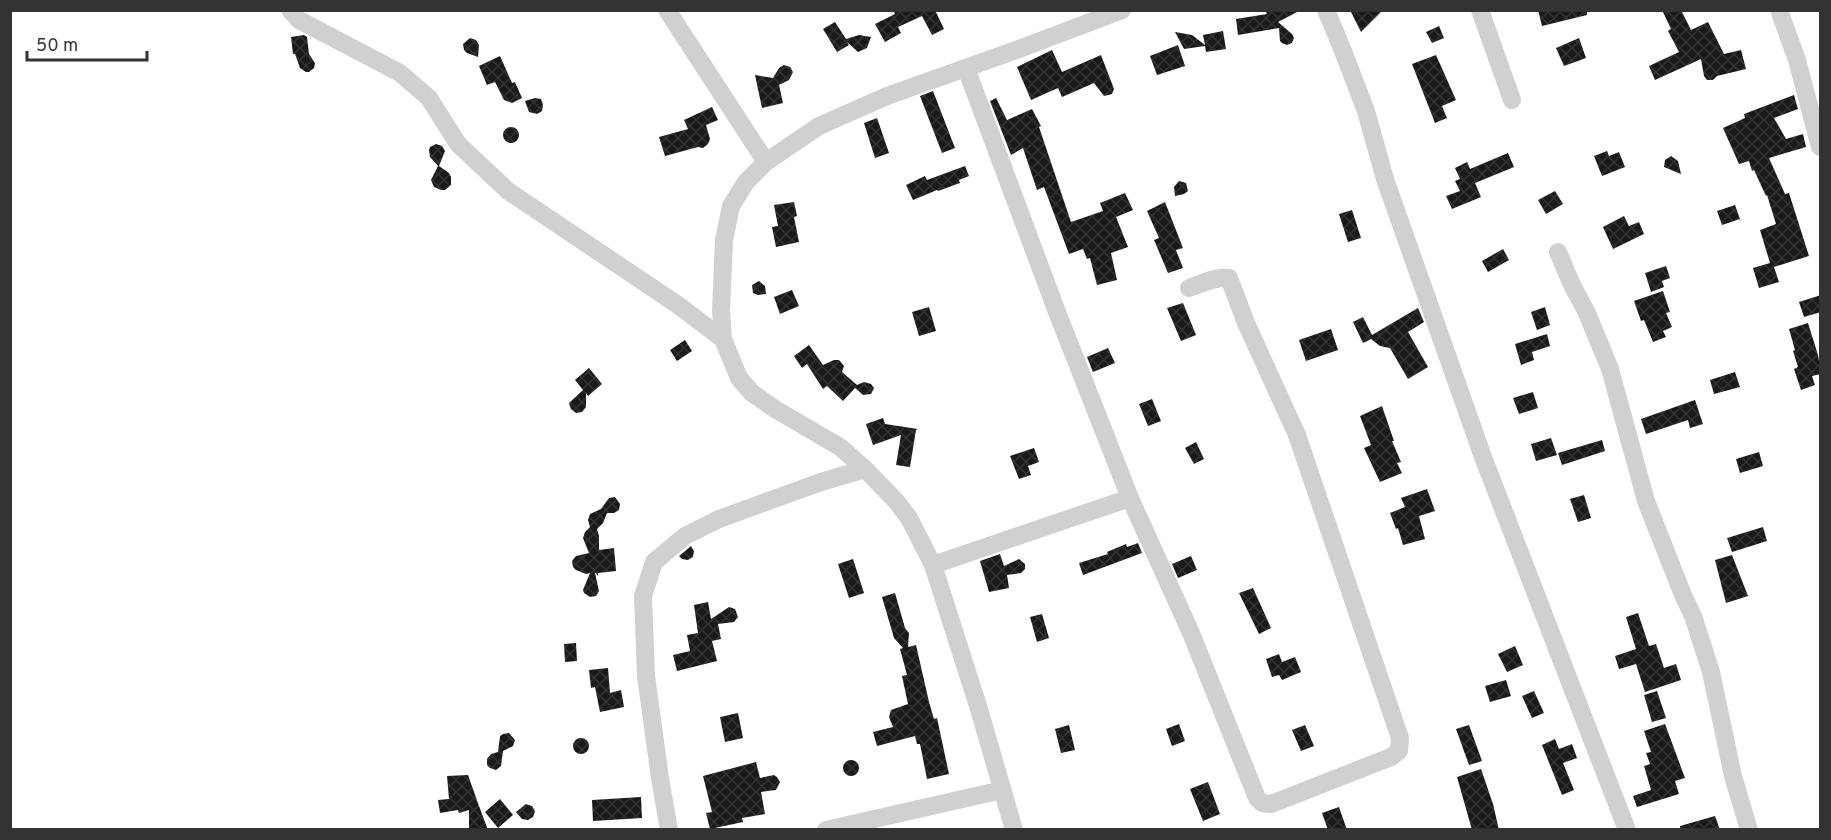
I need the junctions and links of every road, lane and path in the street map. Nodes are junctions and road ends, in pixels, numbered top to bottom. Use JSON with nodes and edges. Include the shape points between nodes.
{"nodes":[{"id":1,"x":290,"y":10,"type":"edge"},
{"id":2,"x":667,"y":10,"type":"edge"},
{"id":3,"x":1122,"y":10,"type":"edge"},
{"id":4,"x":1326,"y":10,"type":"edge"},
{"id":5,"x":1480,"y":10,"type":"edge"},
{"id":6,"x":1779,"y":10,"type":"edge"},
{"id":7,"x":966,"y":68,"type":"junction"},
{"id":8,"x":1512,"y":100,"type":"dead end"},
{"id":9,"x":1821,"y":147,"type":"edge"},
{"id":10,"x":766,"y":162,"type":"junction"},
{"id":11,"x":1558,"y":252,"type":"dead end"},
{"id":12,"x":1189,"y":288,"type":"dead end"},
{"id":13,"x":723,"y":339,"type":"junction"},
{"id":14,"x":865,"y":469,"type":"junction"},
{"id":15,"x":1130,"y":498,"type":"junction"},
{"id":16,"x":933,"y":565,"type":"junction"},
{"id":17,"x":1002,"y":790,"type":"junction"},
{"id":18,"x":669,"y":830,"type":"edge"},
{"id":19,"x":826,"y":830,"type":"edge"},
{"id":20,"x":1014,"y":830,"type":"edge"},
{"id":21,"x":1627,"y":830,"type":"edge"},
{"id":22,"x":1749,"y":830,"type":"edge"}],
"edges":[{"from":1,"to":13,"type":"street","via":[[299,20],[400,73],[429,98],[458,144],[508,191]]},
{"from":2,"to":10,"type":"street"},
{"from":3,"to":7,"type":"street"},
{"from":4,"to":21,"type":"street","via":[[1366,111],[1385,179],[1483,457]]},
{"from":5,"to":8,"type":"street"},
{"from":6,"to":9,"type":"street"},
{"from":7,"to":10,"type":"street","via":[[886,96],[819,126]]},
{"from":7,"to":15,"type":"street"},
{"from":10,"to":13,"type":"street","via":[[746,182],[731,206],[724,240]]},
{"from":11,"to":22,"type":"street","via":[[1610,369],[1646,501],[1694,616]]},
{"from":12,"to":15,"type":"street","via":[[1229,278],[1297,435],[1400,738],[1399,751],[1271,804],[1262,803]]},
{"from":13,"to":14,"type":"street","via":[[739,378],[752,393],[840,447]]},
{"from":14,"to":16,"type":"street","via":[[909,518]]},
{"from":14,"to":18,"type":"street","via":[[719,519],[685,536],[654,562],[642,596],[646,676]]},
{"from":15,"to":16,"type":"street"},
{"from":16,"to":17,"type":"street"},
{"from":17,"to":19,"type":"street"},
{"from":17,"to":20,"type":"street"}]}
